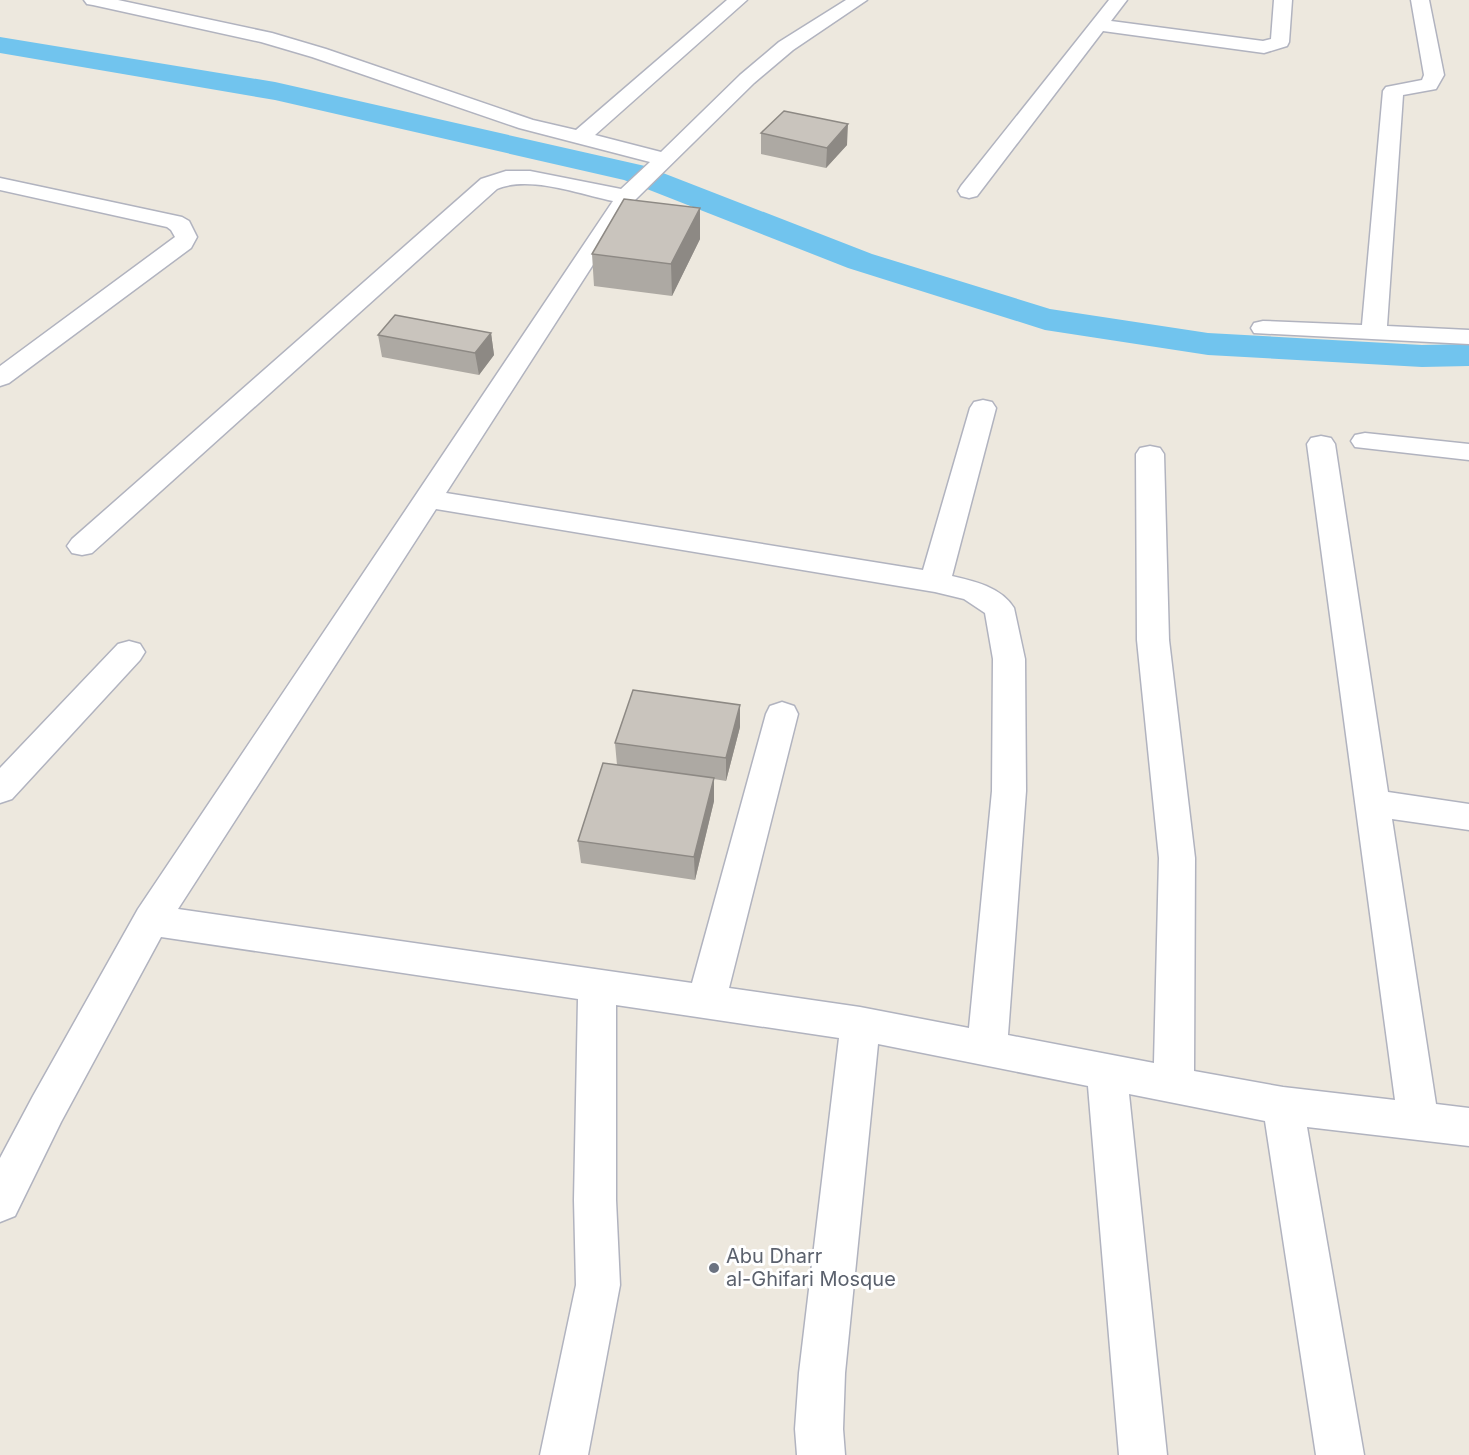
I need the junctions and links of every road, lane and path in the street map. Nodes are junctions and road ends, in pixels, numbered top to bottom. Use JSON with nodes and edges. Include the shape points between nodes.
{"nodes":[{"id":1,"x":93,"y":0,"type":"edge"},
{"id":2,"x":738,"y":0,"type":"edge"},
{"id":3,"x":858,"y":0,"type":"edge"},
{"id":4,"x":1118,"y":0,"type":"edge"},
{"id":5,"x":1283,"y":0,"type":"edge"},
{"id":6,"x":1420,"y":0,"type":"edge"},
{"id":7,"x":1099,"y":25,"type":"junction"},
{"id":8,"x":580,"y":138,"type":"junction"},
{"id":9,"x":662,"y":162,"type":"junction"},
{"id":10,"x":0,"y":184,"type":"edge"},
{"id":11,"x":969,"y":191,"type":"dead end"},
{"id":12,"x":626,"y":197,"type":"junction"},
{"id":13,"x":1263,"y":328,"type":"dead end"},
{"id":14,"x":1374,"y":333,"type":"junction"},
{"id":15,"x":1469,"y":337,"type":"edge"},
{"id":16,"x":3,"y":373,"type":"edge"},
{"id":17,"x":983,"y":408,"type":"dead end"},
{"id":18,"x":1365,"y":441,"type":"dead end"},
{"id":19,"x":1321,"y":444,"type":"dead end"},
{"id":20,"x":1469,"y":452,"type":"edge"},
{"id":21,"x":1150,"y":454,"type":"dead end"},
{"id":22,"x":427,"y":499,"type":"junction"},
{"id":23,"x":82,"y":546,"type":"dead end"},
{"id":24,"x":935,"y":582,"type":"junction"},
{"id":25,"x":129,"y":652,"type":"dead end"},
{"id":26,"x":782,"y":714,"type":"dead end"},
{"id":27,"x":0,"y":790,"type":"edge"},
{"id":28,"x":1373,"y":803,"type":"junction"},
{"id":29,"x":1469,"y":817,"type":"edge"},
{"id":30,"x":151,"y":920,"type":"junction"},
{"id":31,"x":597,"y":984,"type":"junction"},
{"id":32,"x":706,"y":1001,"type":"junction"},
{"id":33,"x":860,"y":1024,"type":"junction"},
{"id":34,"x":987,"y":1049,"type":"junction"},
{"id":35,"x":1107,"y":1073,"type":"junction"},
{"id":36,"x":1174,"y":1086,"type":"junction"},
{"id":37,"x":1282,"y":1106,"type":"junction"},
{"id":38,"x":1418,"y":1120,"type":"junction"},
{"id":39,"x":1469,"y":1127,"type":"edge"},
{"id":40,"x":0,"y":1202,"type":"edge"},
{"id":41,"x":564,"y":1455,"type":"edge"},
{"id":42,"x":821,"y":1455,"type":"edge"},
{"id":43,"x":1143,"y":1455,"type":"edge"},
{"id":44,"x":1340,"y":1455,"type":"edge"}],
"edges":[{"from":1,"to":8,"type":"street","via":[[265,37],[503,117]]},
{"from":2,"to":8,"type":"street"},
{"from":3,"to":9,"type":"street","via":[[786,46]]},
{"from":4,"to":7,"type":"street"},
{"from":5,"to":7,"type":"street","via":[[1280,42],[1264,47]]},
{"from":6,"to":14,"type":"street","via":[[1434,75],[1429,85],[1393,91]]},
{"from":7,"to":11,"type":"street"},
{"from":8,"to":9,"type":"street"},
{"from":9,"to":12,"type":"street"},
{"from":10,"to":16,"type":"street","via":[[174,222],[186,237],[183,243]]},
{"from":12,"to":22,"type":"street"},
{"from":12,"to":23,"type":"street","via":[[530,177],[506,177],[489,184]]},
{"from":13,"to":14,"type":"street"},
{"from":14,"to":15,"type":"street"},
{"from":17,"to":24,"type":"street"},
{"from":18,"to":20,"type":"street"},
{"from":19,"to":28,"type":"street"},
{"from":21,"to":36,"type":"street","via":[[1153,640],[1177,858]]},
{"from":22,"to":24,"type":"street"},
{"from":22,"to":30,"type":"street"},
{"from":24,"to":34,"type":"street","via":[[974,591],[999,608],[1009,659],[1009,791]]},
{"from":25,"to":27,"type":"street"},
{"from":26,"to":32,"type":"street"},
{"from":28,"to":29,"type":"street"},
{"from":28,"to":38,"type":"street"},
{"from":30,"to":31,"type":"street"},
{"from":30,"to":40,"type":"street"},
{"from":31,"to":32,"type":"street"},
{"from":31,"to":41,"type":"street","via":[[598,1286]]},
{"from":32,"to":33,"type":"street"},
{"from":33,"to":34,"type":"street"},
{"from":33,"to":42,"type":"street","via":[[822,1373]]},
{"from":34,"to":35,"type":"street"},
{"from":35,"to":36,"type":"street"},
{"from":35,"to":43,"type":"street"},
{"from":36,"to":37,"type":"street"},
{"from":37,"to":38,"type":"street"},
{"from":37,"to":44,"type":"street"},
{"from":38,"to":39,"type":"street"}]}
